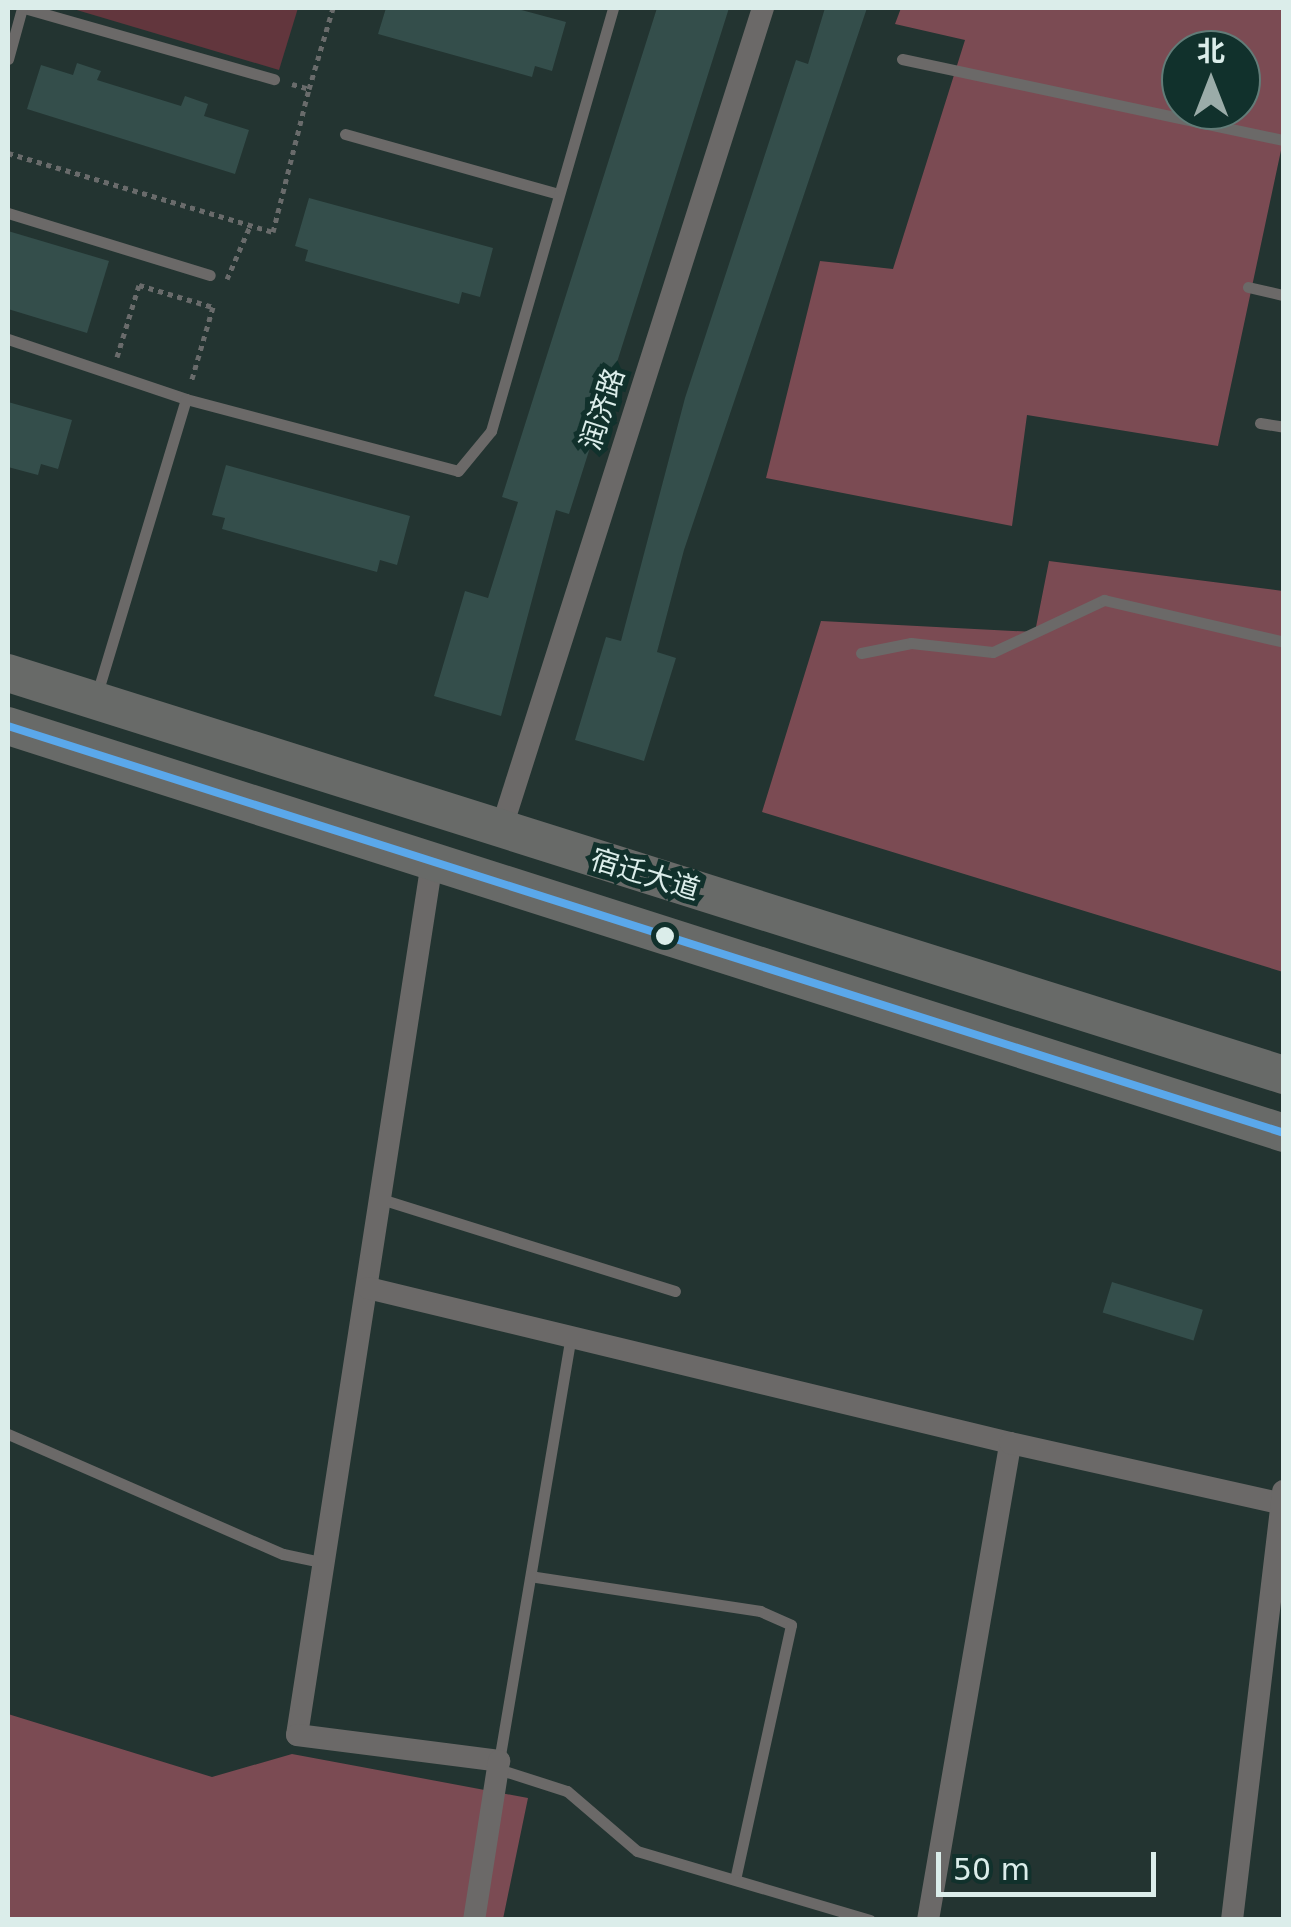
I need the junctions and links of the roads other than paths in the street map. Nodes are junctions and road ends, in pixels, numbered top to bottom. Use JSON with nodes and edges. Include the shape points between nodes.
{"nodes":[{"id":1,"x":23,"y":8,"type":"edge"},
{"id":2,"x":613,"y":8,"type":"edge"},
{"id":3,"x":763,"y":8,"type":"edge"},
{"id":4,"x":8,"y":59,"type":"edge"},
{"id":5,"x":902,"y":59,"type":"dead end"},
{"id":6,"x":274,"y":79,"type":"road end"},
{"id":7,"x":345,"y":134,"type":"dead end"},
{"id":8,"x":1284,"y":140,"type":"edge"},
{"id":9,"x":559,"y":194,"type":"junction"},
{"id":10,"x":8,"y":213,"type":"edge"},
{"id":11,"x":210,"y":275,"type":"road end"},
{"id":12,"x":1248,"y":288,"type":"dead end"},
{"id":13,"x":1284,"y":295,"type":"edge"},
{"id":14,"x":8,"y":339,"type":"edge"},
{"id":15,"x":186,"y":399,"type":"junction"},
{"id":16,"x":1260,"y":423,"type":"dead end"},
{"id":17,"x":1284,"y":428,"type":"edge"},
{"id":18,"x":1284,"y":642,"type":"edge"},
{"id":19,"x":861,"y":653,"type":"dead end"},
{"id":20,"x":8,"y":673,"type":"edge"},
{"id":21,"x":94,"y":701,"type":"junction"},
{"id":22,"x":8,"y":726,"type":"edge"},
{"id":23,"x":501,"y":830,"type":"junction"},
{"id":24,"x":432,"y":862,"type":"junction"},
{"id":25,"x":1284,"y":1075,"type":"edge"},
{"id":26,"x":1284,"y":1133,"type":"edge"},
{"id":27,"x":381,"y":1199,"type":"junction"},
{"id":28,"x":368,"y":1288,"type":"junction"},
{"id":29,"x":675,"y":1291,"type":"dead end"},
{"id":30,"x":571,"y":1337,"type":"junction"},
{"id":31,"x":8,"y":1434,"type":"edge"},
{"id":32,"x":1010,"y":1443,"type":"junction"},
{"id":33,"x":1283,"y":1498,"type":"edge"},
{"id":34,"x":320,"y":1562,"type":"junction"},
{"id":35,"x":536,"y":1578,"type":"junction"},
{"id":36,"x":499,"y":1765,"type":"junction"},
{"id":37,"x":736,"y":1879,"type":"junction"},
{"id":38,"x":474,"y":1920,"type":"edge"},
{"id":39,"x":870,"y":1920,"type":"edge"},
{"id":40,"x":928,"y":1920,"type":"edge"},
{"id":41,"x":1232,"y":1920,"type":"edge"}],
"edges":[{"from":1,"to":4,"type":"lane"},
{"from":1,"to":6,"type":"lane"},
{"from":2,"to":9,"type":"lane"},
{"from":3,"to":23,"type":"street","name":"润济路"},
{"from":5,"to":8,"type":"lane"},
{"from":7,"to":9,"type":"lane"},
{"from":9,"to":15,"type":"lane","via":[[490,430],[458,470]]},
{"from":10,"to":11,"type":"lane"},
{"from":12,"to":13,"type":"lane"},
{"from":14,"to":15,"type":"lane"},
{"from":15,"to":21,"type":"lane"},
{"from":16,"to":17,"type":"lane"},
{"from":18,"to":19,"type":"lane","via":[[1104,600],[993,652],[911,643]]},
{"from":20,"to":21,"type":"main road","name":"宿迁大道"},
{"from":21,"to":23,"type":"main road","name":"宿迁大道"},
{"from":22,"to":24,"type":"main road","name":"宿迁大道"},
{"from":23,"to":25,"type":"main road","name":"宿迁大道"},
{"from":24,"to":26,"type":"main road","name":"宿迁大道"},
{"from":24,"to":27,"type":"street"},
{"from":27,"to":28,"type":"street"},
{"from":27,"to":29,"type":"lane"},
{"from":28,"to":30,"type":"street"},
{"from":28,"to":34,"type":"street"},
{"from":30,"to":32,"type":"street"},
{"from":30,"to":35,"type":"lane"},
{"from":31,"to":34,"type":"lane","via":[[282,1554]]},
{"from":32,"to":33,"type":"street"},
{"from":32,"to":40,"type":"street"},
{"from":33,"to":41,"type":"street"},
{"from":34,"to":36,"type":"street","via":[[297,1735]]},
{"from":35,"to":36,"type":"lane"},
{"from":35,"to":37,"type":"lane","via":[[760,1611],[791,1625]]},
{"from":36,"to":37,"type":"lane","via":[[567,1791],[636,1850]]},
{"from":36,"to":38,"type":"street"},
{"from":37,"to":39,"type":"lane"}]}
